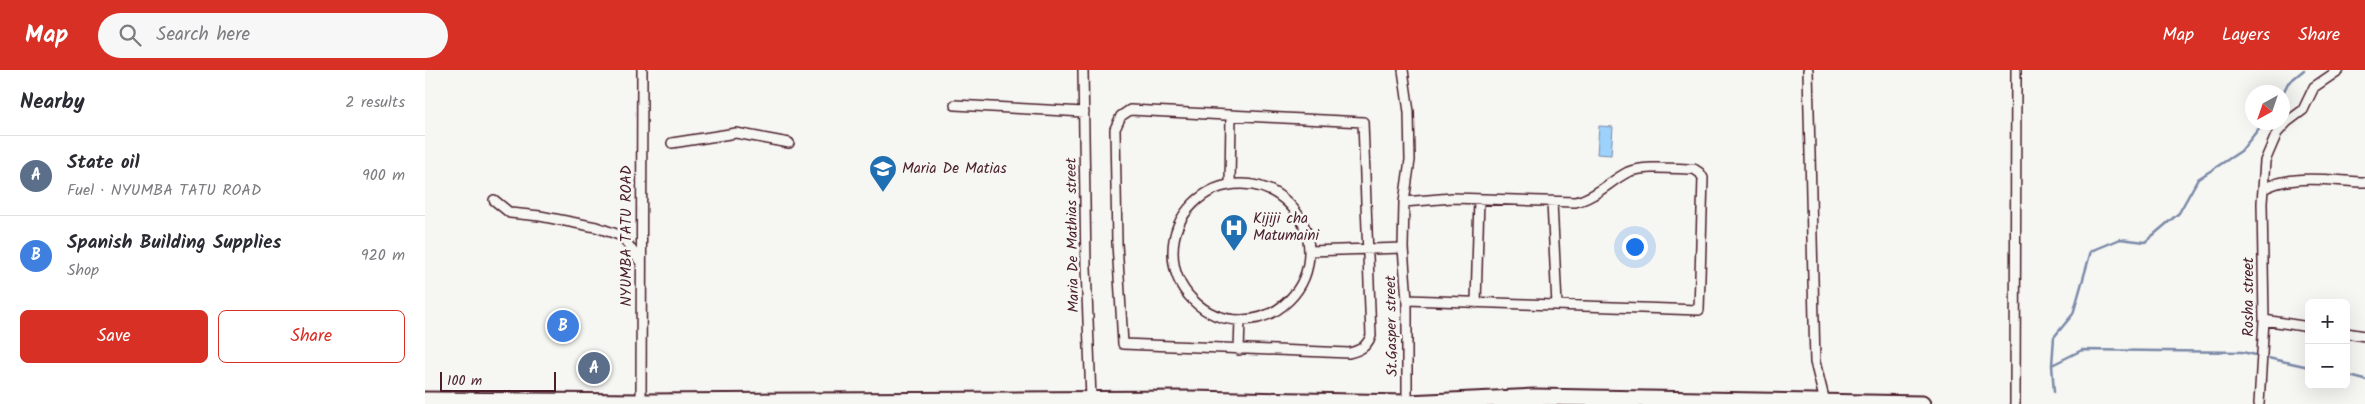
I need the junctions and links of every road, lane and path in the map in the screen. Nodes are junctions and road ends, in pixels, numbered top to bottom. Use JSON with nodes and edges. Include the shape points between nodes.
{"nodes":[{"id":1,"x":641,"y":70,"type":"edge"},
{"id":2,"x":1083,"y":70,"type":"edge"},
{"id":3,"x":1403,"y":70,"type":"edge"},
{"id":4,"x":1809,"y":70,"type":"edge"},
{"id":5,"x":2016,"y":70,"type":"edge"},
{"id":6,"x":2339,"y":70,"type":"edge"},
{"id":7,"x":955,"y":105,"type":"dead end"},
{"id":8,"x":1084,"y":112,"type":"junction"},
{"id":9,"x":1231,"y":115,"type":"junction"},
{"id":10,"x":672,"y":143,"type":"dead end"},
{"id":11,"x":789,"y":143,"type":"dead end"},
{"id":12,"x":2365,"y":182,"type":"edge"},
{"id":13,"x":1230,"y":185,"type":"junction"},
{"id":14,"x":2263,"y":190,"type":"junction"},
{"id":15,"x":1479,"y":199,"type":"junction"},
{"id":16,"x":494,"y":200,"type":"dead end"},
{"id":17,"x":1404,"y":202,"type":"junction"},
{"id":18,"x":1552,"y":202,"type":"junction"},
{"id":19,"x":1366,"y":247,"type":"junction"},
{"id":20,"x":1403,"y":248,"type":"junction"},
{"id":21,"x":1309,"y":250,"type":"junction"},
{"id":22,"x":641,"y":263,"type":"junction"},
{"id":23,"x":1407,"y":300,"type":"junction"},
{"id":24,"x":1476,"y":303,"type":"junction"},
{"id":25,"x":1557,"y":305,"type":"junction"},
{"id":26,"x":1240,"y":320,"type":"junction"},
{"id":27,"x":2264,"y":320,"type":"junction"},
{"id":28,"x":2305,"y":326,"type":"edge"},
{"id":29,"x":2350,"y":334,"type":"edge"},
{"id":30,"x":2365,"y":336,"type":"edge"},
{"id":31,"x":1239,"y":350,"type":"junction"},
{"id":32,"x":1091,"y":399,"type":"junction"},
{"id":33,"x":425,"y":400,"type":"edge"},
{"id":34,"x":1535,"y":400,"type":"edge"},
{"id":35,"x":1825,"y":402,"type":"junction"},
{"id":36,"x":641,"y":403,"type":"edge"},
{"id":37,"x":1407,"y":403,"type":"edge"},
{"id":38,"x":1881,"y":404,"type":"edge"},
{"id":39,"x":1922,"y":404,"type":"edge"},
{"id":40,"x":2015,"y":404,"type":"edge"},
{"id":41,"x":2259,"y":404,"type":"edge"}],
"edges":[{"from":1,"to":22,"type":"street","name":"NYUMBA TATU ROAD"},
{"from":2,"to":8,"type":"street","name":"Maria De Mathias street"},
{"from":3,"to":17,"type":"street","name":"St.Gasper street","via":[[1409,112],[1410,160]]},
{"from":4,"to":35,"type":"street","via":[[1815,362]]},
{"from":5,"to":40,"type":"street"},
{"from":6,"to":14,"type":"street","name":"Rosha street","via":[[2314,87],[2303,110],[2274,137],[2265,160]]},
{"from":7,"to":8,"type":"street"},
{"from":8,"to":32,"type":"street","name":"Maria De Mathias street"},
{"from":9,"to":13,"type":"street"},
{"from":9,"to":19,"type":"street","via":[[1363,122]]},
{"from":9,"to":31,"type":"street","via":[[1130,110],[1121,116],[1115,128],[1117,243],[1123,344]]},
{"from":10,"to":11,"type":"street","via":[[736,133]]},
{"from":12,"to":14,"type":"street","via":[[2294,180],[2275,183]]},
{"from":13,"to":21,"type":"street","via":[[1253,185],[1275,193],[1293,208],[1305,228]]},
{"from":13,"to":26,"type":"street","via":[[1204,195],[1184,213],[1176,230],[1174,266],[1180,283],[1205,310],[1222,318]]},
{"from":14,"to":27,"type":"street","name":"Rosha street"},
{"from":15,"to":17,"type":"street"},
{"from":15,"to":18,"type":"street"},
{"from":15,"to":24,"type":"street"},
{"from":16,"to":22,"type":"street","via":[[510,213],[596,227],[622,236]]},
{"from":17,"to":20,"type":"street","name":"St.Gasper street"},
{"from":18,"to":25,"type":"street"},
{"from":18,"to":25,"type":"street","via":[[1581,201],[1635,170],[1694,170],[1703,178],[1699,310]]},
{"from":19,"to":20,"type":"street"},
{"from":19,"to":21,"type":"street"},
{"from":19,"to":31,"type":"street","via":[[1371,336],[1361,350],[1349,353]]},
{"from":20,"to":23,"type":"street","name":"St.Gasper street"},
{"from":21,"to":26,"type":"street","via":[[1305,274],[1295,294],[1284,306],[1255,319]]},
{"from":22,"to":36,"type":"street","name":"NYUMBA TATU ROAD"},
{"from":23,"to":24,"type":"street"},
{"from":23,"to":37,"type":"street","name":"St.Gasper street"},
{"from":24,"to":25,"type":"street"},
{"from":26,"to":31,"type":"street"},
{"from":27,"to":28,"type":"street"},
{"from":27,"to":41,"type":"street","name":"Rosha street"},
{"from":29,"to":30,"type":"street"},
{"from":32,"to":36,"type":"highway"},
{"from":32,"to":37,"type":"highway"},
{"from":33,"to":36,"type":"highway"},
{"from":34,"to":35,"type":"highway"},
{"from":34,"to":37,"type":"highway"},
{"from":35,"to":38,"type":"highway"},
{"from":38,"to":39,"type":"highway"}]}
